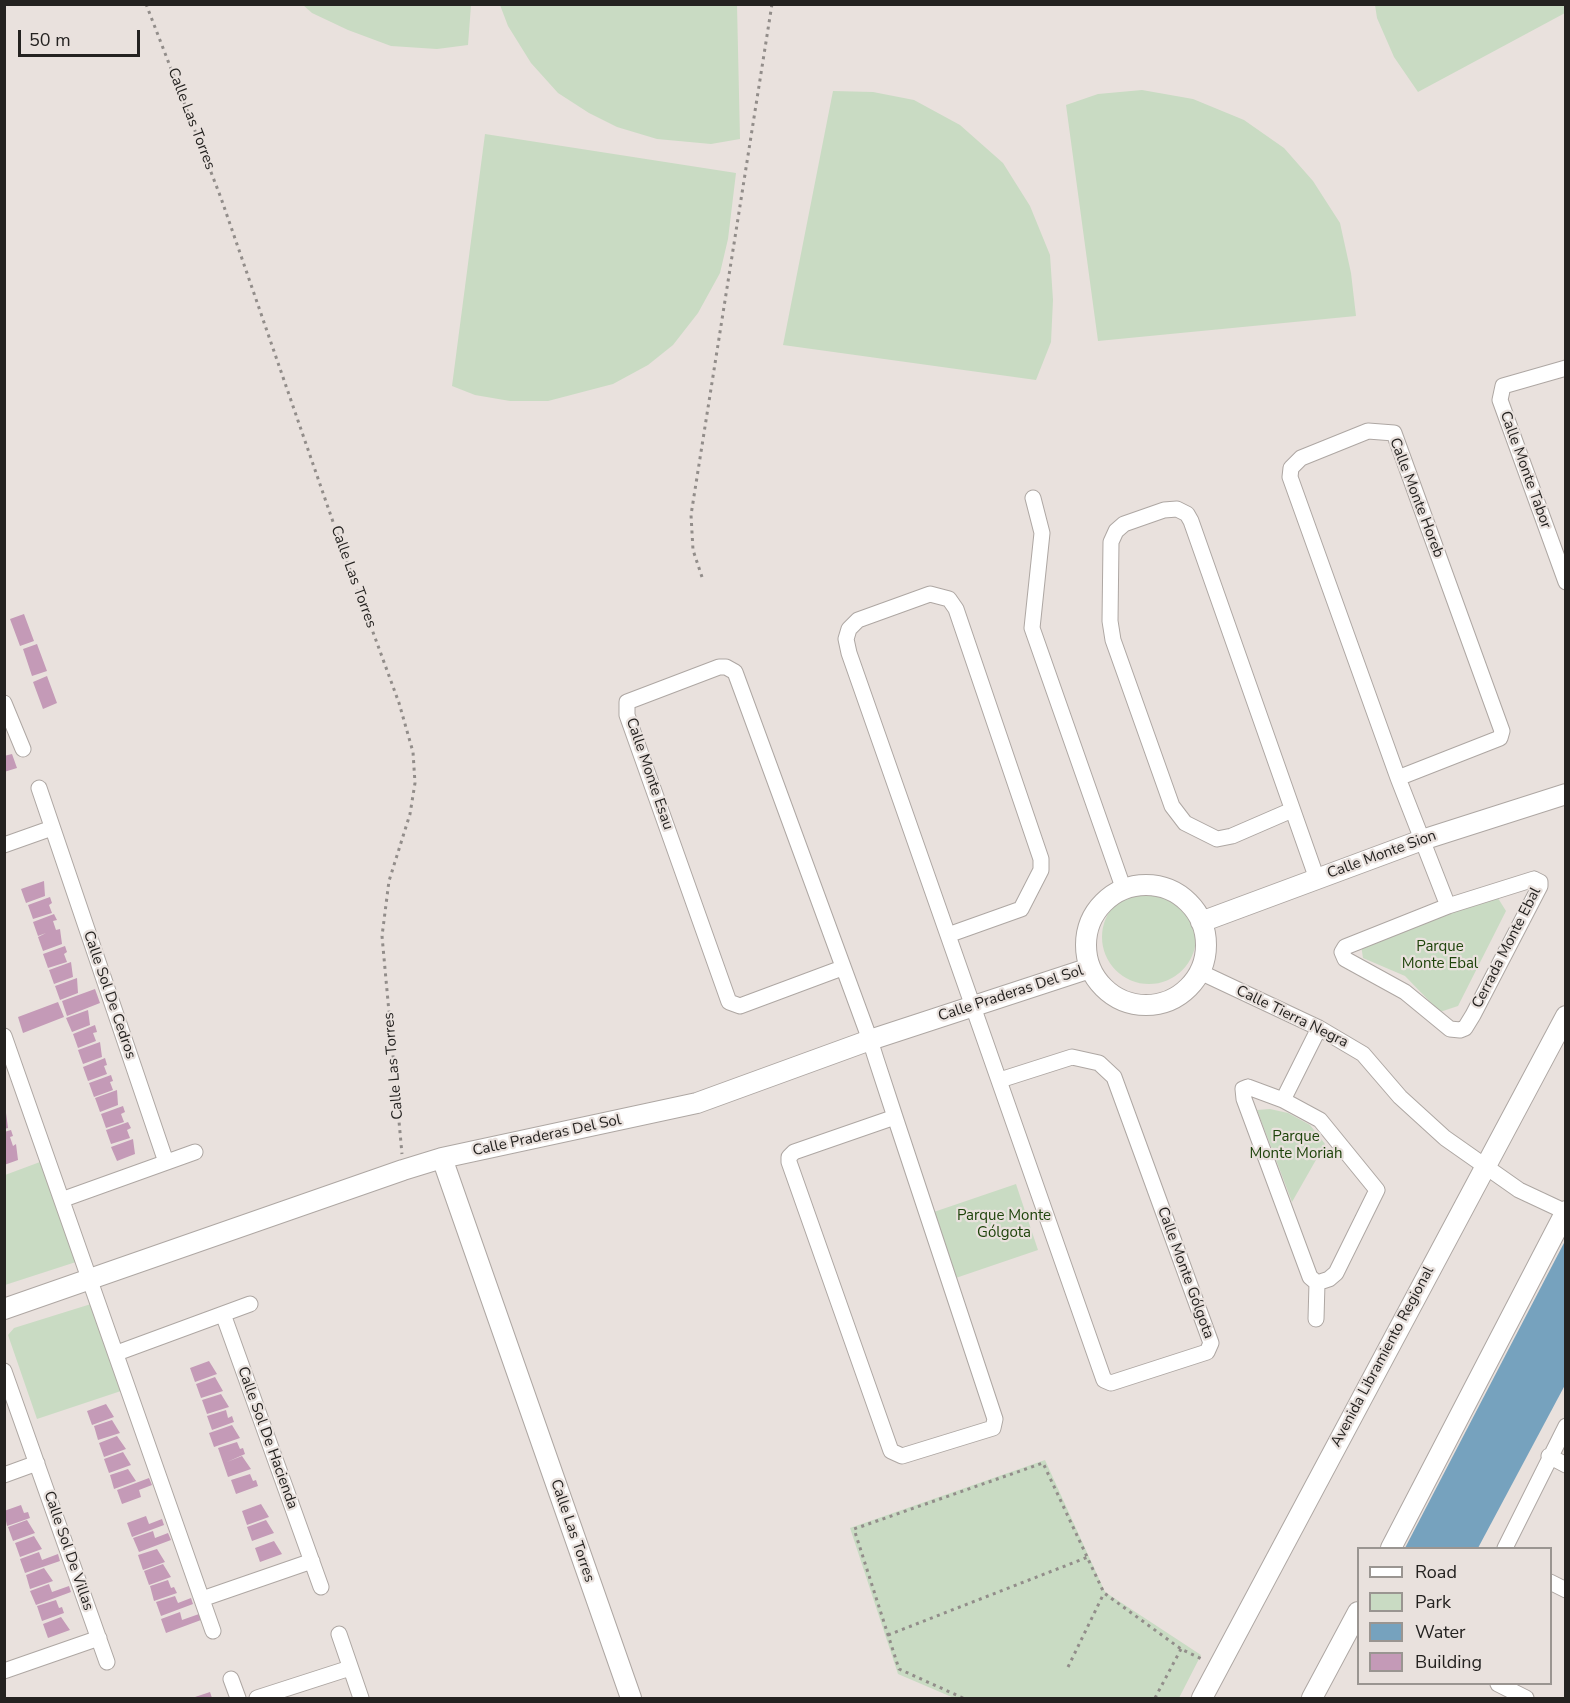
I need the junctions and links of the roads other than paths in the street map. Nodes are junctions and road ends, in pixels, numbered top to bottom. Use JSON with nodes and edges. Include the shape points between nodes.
{"nodes":[{"id":1,"x":1566,"y":368,"type":"edge"},
{"id":2,"x":1033,"y":498,"type":"dead end"},
{"id":3,"x":1566,"y":582,"type":"edge"},
{"id":4,"x":4,"y":702,"type":"edge"},
{"id":5,"x":8,"y":724,"type":"edge"},
{"id":6,"x":22,"y":748,"type":"dead end"},
{"id":7,"x":1398,"y":778,"type":"junction"},
{"id":8,"x":39,"y":788,"type":"dead end"},
{"id":9,"x":1566,"y":794,"type":"edge"},
{"id":10,"x":1292,"y":810,"type":"junction"},
{"id":11,"x":52,"y":828,"type":"junction"},
{"id":12,"x":1422,"y":840,"type":"junction"},
{"id":13,"x":4,"y":845,"type":"edge"},
{"id":14,"x":1317,"y":879,"type":"junction"},
{"id":15,"x":1124,"y":890,"type":"junction"},
{"id":16,"x":1448,"y":906,"type":"junction"},
{"id":17,"x":1201,"y":922,"type":"junction"},
{"id":18,"x":948,"y":935,"type":"junction"},
{"id":19,"x":842,"y":968,"type":"junction"},
{"id":20,"x":1090,"y":968,"type":"junction"},
{"id":21,"x":1200,"y":972,"type":"junction"},
{"id":22,"x":973,"y":1006,"type":"junction"},
{"id":23,"x":1566,"y":1016,"type":"edge"},
{"id":24,"x":1319,"y":1028,"type":"junction"},
{"id":25,"x":4,"y":1036,"type":"edge"},
{"id":26,"x":870,"y":1040,"type":"junction"},
{"id":27,"x":1000,"y":1080,"type":"junction"},
{"id":28,"x":1282,"y":1100,"type":"junction"},
{"id":29,"x":895,"y":1117,"type":"junction"},
{"id":30,"x":195,"y":1152,"type":"dead end"},
{"id":31,"x":442,"y":1158,"type":"junction"},
{"id":32,"x":166,"y":1162,"type":"junction"},
{"id":33,"x":1484,"y":1166,"type":"junction"},
{"id":34,"x":64,"y":1199,"type":"junction"},
{"id":35,"x":1565,"y":1212,"type":"edge"},
{"id":36,"x":91,"y":1278,"type":"junction"},
{"id":37,"x":1317,"y":1283,"type":"junction"},
{"id":38,"x":250,"y":1304,"type":"dead end"},
{"id":39,"x":4,"y":1309,"type":"edge"},
{"id":40,"x":223,"y":1314,"type":"junction"},
{"id":41,"x":1316,"y":1319,"type":"dead end"},
{"id":42,"x":117,"y":1353,"type":"junction"},
{"id":43,"x":4,"y":1371,"type":"edge"},
{"id":44,"x":1566,"y":1426,"type":"edge"},
{"id":45,"x":1550,"y":1456,"type":"junction"},
{"id":46,"x":37,"y":1463,"type":"junction"},
{"id":47,"x":1566,"y":1465,"type":"edge"},
{"id":48,"x":4,"y":1475,"type":"edge"},
{"id":49,"x":1392,"y":1547,"type":"edge"},
{"id":50,"x":1505,"y":1547,"type":"edge"},
{"id":51,"x":312,"y":1561,"type":"junction"},
{"id":52,"x":1552,"y":1583,"type":"edge"},
{"id":53,"x":321,"y":1587,"type":"dead end"},
{"id":54,"x":1566,"y":1590,"type":"edge"},
{"id":55,"x":202,"y":1599,"type":"junction"},
{"id":56,"x":1357,"y":1616,"type":"edge"},
{"id":57,"x":213,"y":1631,"type":"dead end"},
{"id":58,"x":339,"y":1634,"type":"dead end"},
{"id":59,"x":99,"y":1638,"type":"junction"},
{"id":60,"x":108,"y":1662,"type":"dead end"},
{"id":61,"x":350,"y":1668,"type":"junction"},
{"id":62,"x":4,"y":1671,"type":"edge"},
{"id":63,"x":231,"y":1679,"type":"dead end"},
{"id":64,"x":1502,"y":1685,"type":"edge"},
{"id":65,"x":238,"y":1698,"type":"edge"},
{"id":66,"x":257,"y":1698,"type":"edge"},
{"id":67,"x":360,"y":1698,"type":"edge"},
{"id":68,"x":631,"y":1698,"type":"edge"},
{"id":69,"x":1202,"y":1698,"type":"edge"},
{"id":70,"x":1312,"y":1698,"type":"edge"},
{"id":71,"x":1526,"y":1698,"type":"edge"}],
"edges":[{"from":1,"to":3,"type":"street","name":"Calle Monte Tabor","via":[[1503,386],[1500,400]]},
{"from":2,"to":15,"type":"street","via":[[1042,533],[1032,628]]},
{"from":4,"to":5,"type":"street"},
{"from":5,"to":6,"type":"street"},
{"from":7,"to":7,"type":"street","name":"Calle Monte Horeb","via":[[1290,477],[1291,468],[1301,458],[1368,431],[1394,433],[1502,730],[1500,738]]},
{"from":7,"to":12,"type":"street","name":"Calle Monte Horeb"},
{"from":8,"to":11,"type":"street","name":"Calle Sol De Cedros"},
{"from":9,"to":12,"type":"street","name":"Calle Monte Sion"},
{"from":10,"to":10,"type":"street","via":[[1187,514],[1177,509],[1164,510],[1124,524],[1111,542],[1113,640],[1172,806],[1185,824],[1217,839]]},
{"from":10,"to":14,"type":"street"},
{"from":11,"to":13,"type":"street"},
{"from":11,"to":32,"type":"street","name":"Calle Sol De Cedros"},
{"from":12,"to":14,"type":"street","name":"Calle Monte Sion"},
{"from":12,"to":16,"type":"street","name":"Calle Monte Horeb"},
{"from":14,"to":17,"type":"street","name":"Calle Monte Sion"},
{"from":15,"to":17,"type":"street","via":[[1148,885],[1167,889],[1185,899]]},
{"from":15,"to":20,"type":"street","via":[[1096,911],[1088,929],[1086,949]]},
{"from":16,"to":16,"type":"street","name":"Cerrada Monte Ebal","via":[[1345,946],[1342,952],[1344,959],[1405,992],[1445,1026],[1460,1030],[1473,1015],[1540,882],[1534,879]]},
{"from":17,"to":21,"type":"street","via":[[1206,953]]},
{"from":18,"to":18,"type":"street","name":"Calle Monte Gólgota","via":[[846,639],[858,621],[930,594],[949,599],[956,609],[1041,859],[1041,870],[1021,909]]},
{"from":18,"to":22,"type":"street","name":"Calle Monte Gólgota"},
{"from":19,"to":19,"type":"street","name":"Calle Monte Esau","via":[[735,672],[719,667],[627,702],[627,715],[729,1002],[740,1006]]},
{"from":19,"to":26,"type":"street","name":"Calle Monte Esau"},
{"from":20,"to":21,"type":"street","via":[[1100,985],[1134,1005],[1172,1000],[1188,989]]},
{"from":20,"to":22,"type":"street","name":"Calle Praderas Del Sol"},
{"from":21,"to":24,"type":"street","name":"Calle Tierra Negra"},
{"from":22,"to":26,"type":"street","name":"Calle Praderas Del Sol"},
{"from":22,"to":27,"type":"street","name":"Calle Monte Gólgota"},
{"from":23,"to":33,"type":"street","name":"Avenida Libramiento Regional"},
{"from":24,"to":28,"type":"street"},
{"from":24,"to":33,"type":"street","name":"Calle Tierra Negra","via":[[1363,1054],[1423,1120]]},
{"from":25,"to":34,"type":"street"},
{"from":26,"to":29,"type":"street","name":"Calle Monte Esau"},
{"from":26,"to":31,"type":"street","name":"Calle Praderas Del Sol","via":[[697,1103]]},
{"from":27,"to":27,"type":"street","name":"Calle Monte Gólgota","via":[[1104,1380],[1112,1383],[1207,1352],[1211,1343],[1114,1077],[1099,1063],[1072,1057]]},
{"from":28,"to":37,"type":"street","via":[[1320,1120],[1377,1190],[1336,1273]]},
{"from":28,"to":37,"type":"street","via":[[1248,1087],[1243,1089],[1310,1277]]},
{"from":29,"to":29,"type":"street","name":"Calle Monte Esau","via":[[795,1152],[789,1162],[891,1451],[902,1456],[993,1428],[995,1419]]},
{"from":30,"to":32,"type":"street"},
{"from":31,"to":36,"type":"street","name":"Calle Praderas Del Sol"},
{"from":31,"to":68,"type":"street","name":"Calle Las Torres"},
{"from":32,"to":34,"type":"street"},
{"from":33,"to":35,"type":"street","name":"Calle Tierra Negra","via":[[1531,1197]]},
{"from":33,"to":69,"type":"street","name":"Avenida Libramiento Regional"},
{"from":34,"to":36,"type":"street"},
{"from":35,"to":49,"type":"street"},
{"from":36,"to":39,"type":"street","name":"Calle Praderas Del Sol"},
{"from":36,"to":42,"type":"street"},
{"from":37,"to":41,"type":"street"},
{"from":38,"to":40,"type":"street"},
{"from":40,"to":42,"type":"street"},
{"from":40,"to":51,"type":"street","name":"Calle Sol De Hacienda"},
{"from":42,"to":55,"type":"street"},
{"from":43,"to":46,"type":"street","name":"Calle Sol De Villas"},
{"from":44,"to":45,"type":"street"},
{"from":45,"to":47,"type":"street"},
{"from":45,"to":50,"type":"street"},
{"from":46,"to":48,"type":"street"},
{"from":46,"to":59,"type":"street","name":"Calle Sol De Villas"},
{"from":51,"to":53,"type":"street","name":"Calle Sol De Hacienda"},
{"from":51,"to":55,"type":"street"},
{"from":52,"to":54,"type":"street"},
{"from":55,"to":57,"type":"street"},
{"from":56,"to":70,"type":"street"},
{"from":58,"to":61,"type":"street"},
{"from":59,"to":60,"type":"street","name":"Calle Sol De Villas"},
{"from":59,"to":62,"type":"street"},
{"from":61,"to":66,"type":"street"},
{"from":61,"to":67,"type":"street"},
{"from":63,"to":65,"type":"street"},
{"from":64,"to":71,"type":"street"}]}
